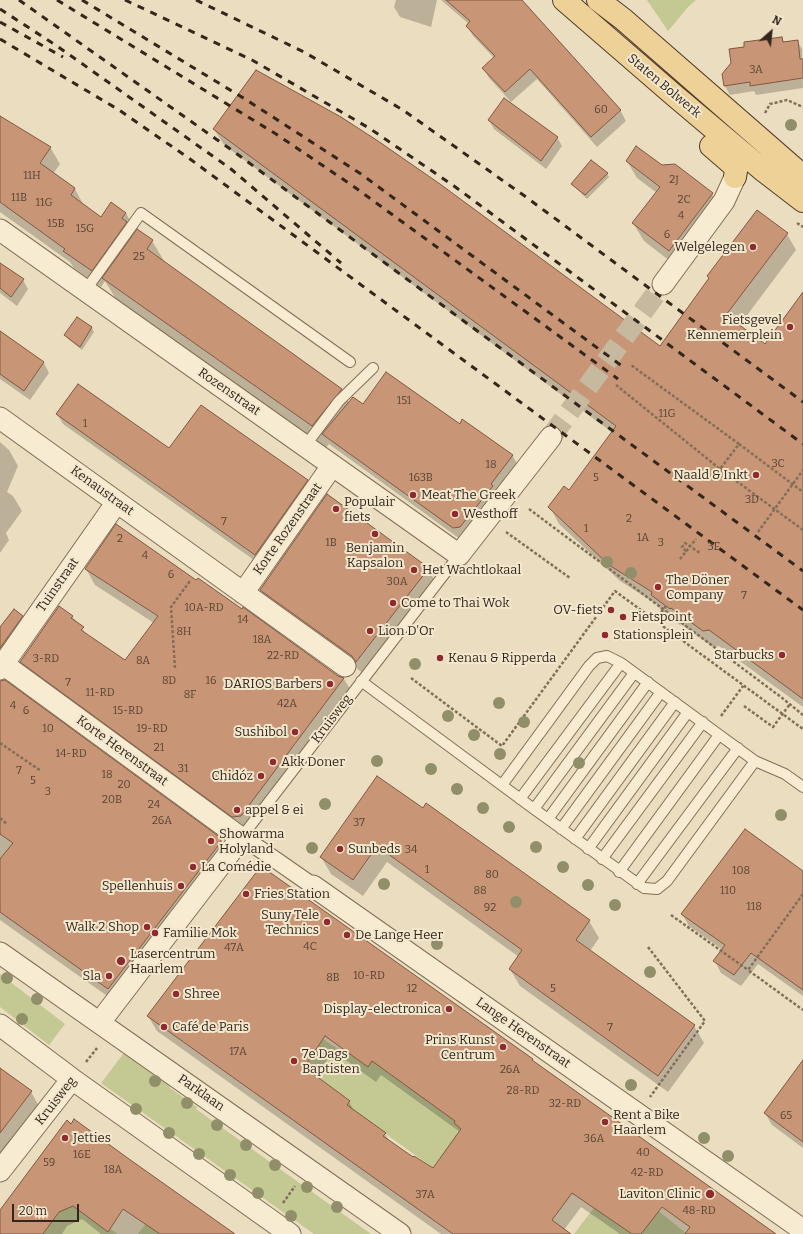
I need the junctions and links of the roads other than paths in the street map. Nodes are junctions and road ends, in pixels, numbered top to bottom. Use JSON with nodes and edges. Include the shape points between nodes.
{"nodes":[{"id":1,"x":564,"y":0,"type":"edge"},
{"id":2,"x":598,"y":0,"type":"edge"},
{"id":3,"x":675,"y":96,"type":"junction"},
{"id":4,"x":803,"y":176,"type":"edge"},
{"id":5,"x":735,"y":177,"type":"joint"},
{"id":6,"x":803,"y":201,"type":"edge"},
{"id":7,"x":0,"y":230,"type":"edge"},
{"id":8,"x":663,"y":284,"type":"tunnel mouth"},
{"id":9,"x":85,"y":291,"type":"junction"},
{"id":10,"x":350,"y":362,"type":"dead end"},
{"id":11,"x":373,"y":368,"type":"dead end"},
{"id":12,"x":0,"y":418,"type":"edge"},
{"id":13,"x":551,"y":437,"type":"tunnel mouth"},
{"id":14,"x":305,"y":446,"type":"junction"},
{"id":15,"x":332,"y":466,"type":"junction"},
{"id":16,"x":117,"y":502,"type":"junction"},
{"id":17,"x":459,"y":555,"type":"junction"},
{"id":18,"x":243,"y":593,"type":"junction"},
{"id":19,"x":621,"y":663,"type":"junction"},
{"id":20,"x":2,"y":666,"type":"edge"},
{"id":21,"x":345,"y":666,"type":"dead end"},
{"id":22,"x":634,"y":672,"type":"junction"},
{"id":23,"x":361,"y":680,"type":"junction"},
{"id":24,"x":648,"y":682,"type":"junction"},
{"id":25,"x":661,"y":692,"type":"junction"},
{"id":26,"x":675,"y":702,"type":"junction"},
{"id":27,"x":688,"y":712,"type":"junction"},
{"id":28,"x":703,"y":722,"type":"junction"},
{"id":29,"x":719,"y":735,"type":"junction"},
{"id":30,"x":738,"y":748,"type":"junction"},
{"id":31,"x":755,"y":761,"type":"junction"},
{"id":32,"x":502,"y":785,"type":"junction"},
{"id":33,"x":803,"y":787,"type":"edge"},
{"id":34,"x":520,"y":799,"type":"junction"},
{"id":35,"x":534,"y":809,"type":"junction"},
{"id":36,"x":548,"y":819,"type":"junction"},
{"id":37,"x":560,"y":829,"type":"junction"},
{"id":38,"x":241,"y":838,"type":"junction"},
{"id":39,"x":575,"y":839,"type":"junction"},
{"id":40,"x":588,"y":848,"type":"junction"},
{"id":41,"x":602,"y":859,"type":"junction"},
{"id":42,"x":619,"y":872,"type":"junction"},
{"id":43,"x":637,"y":884,"type":"junction"},
{"id":44,"x":313,"y":886,"type":"joint"},
{"id":45,"x":0,"y":953,"type":"edge"},
{"id":46,"x":0,"y":1025,"type":"edge"},
{"id":47,"x":106,"y":1026,"type":"junction"},
{"id":48,"x":72,"y":1079,"type":"junction"},
{"id":49,"x":0,"y":1171,"type":"edge"},
{"id":50,"x":803,"y":1230,"type":"edge"},
{"id":51,"x":290,"y":1234,"type":"edge"},
{"id":52,"x":400,"y":1234,"type":"edge"}],
"edges":[{"from":1,"to":3,"type":"main road","name":"Staten Bolwerk"},
{"from":2,"to":4,"type":"main road","name":"Staten Bolwerk"},
{"from":3,"to":5,"type":"main road","via":[[679,119],[733,165]]},
{"from":3,"to":6,"type":"main road","name":"Staten Bolwerk"},
{"from":5,"to":8,"type":"street","via":[[724,201]]},
{"from":7,"to":9,"type":"street","name":"Rozenstraat"},
{"from":9,"to":10,"type":"lane","via":[[141,213]]},
{"from":9,"to":14,"type":"street","name":"Rozenstraat"},
{"from":11,"to":14,"type":"lane","via":[[339,401]]},
{"from":12,"to":16,"type":"street","name":"Kenaustraat"},
{"from":13,"to":17,"type":"street","name":"Kruisweg"},
{"from":14,"to":15,"type":"street","name":"Rozenstraat"},
{"from":15,"to":17,"type":"street","name":"Rozenstraat"},
{"from":15,"to":18,"type":"street","name":"Korte Rozenstraat"},
{"from":16,"to":18,"type":"street","name":"Kenaustraat"},
{"from":16,"to":20,"type":"street","name":"Tuinstraat"},
{"from":17,"to":23,"type":"lane","name":"Kruisweg"},
{"from":18,"to":21,"type":"street","name":"Kenaustraat"},
{"from":19,"to":22,"type":"lane"},
{"from":19,"to":32,"type":"lane","via":[[607,656],[594,660]]},
{"from":19,"to":34,"type":"lane"},
{"from":20,"to":38,"type":"street","name":"Korte Herenstraat"},
{"from":22,"to":24,"type":"lane"},
{"from":22,"to":35,"type":"lane"},
{"from":23,"to":32,"type":"lane"},
{"from":23,"to":38,"type":"lane","name":"Kruisweg"},
{"from":24,"to":25,"type":"lane"},
{"from":24,"to":36,"type":"lane"},
{"from":25,"to":26,"type":"lane"},
{"from":25,"to":37,"type":"lane"},
{"from":26,"to":27,"type":"lane"},
{"from":26,"to":39,"type":"lane"},
{"from":27,"to":28,"type":"lane"},
{"from":27,"to":40,"type":"lane"},
{"from":28,"to":29,"type":"lane"},
{"from":28,"to":41,"type":"lane"},
{"from":29,"to":30,"type":"lane"},
{"from":29,"to":42,"type":"lane"},
{"from":30,"to":31,"type":"lane"},
{"from":30,"to":43,"type":"lane"},
{"from":31,"to":33,"type":"lane","via":[[785,774]]},
{"from":31,"to":43,"type":"lane","via":[[662,886],[657,889]]},
{"from":32,"to":34,"type":"lane"},
{"from":34,"to":35,"type":"lane"},
{"from":35,"to":36,"type":"lane"},
{"from":36,"to":37,"type":"lane"},
{"from":37,"to":39,"type":"lane"},
{"from":38,"to":44,"type":"street","name":"Lange Herenstraat"},
{"from":38,"to":47,"type":"street","name":"Kruisweg"},
{"from":39,"to":40,"type":"lane"},
{"from":40,"to":41,"type":"lane"},
{"from":41,"to":42,"type":"lane"},
{"from":42,"to":43,"type":"lane"},
{"from":44,"to":50,"type":"street","name":"Lange Herenstraat"},
{"from":45,"to":47,"type":"street","name":"Parklaan"},
{"from":46,"to":48,"type":"street"},
{"from":47,"to":52,"type":"street","name":"Parklaan"},
{"from":48,"to":49,"type":"street","name":"Kruisweg"},
{"from":48,"to":51,"type":"street"}]}
